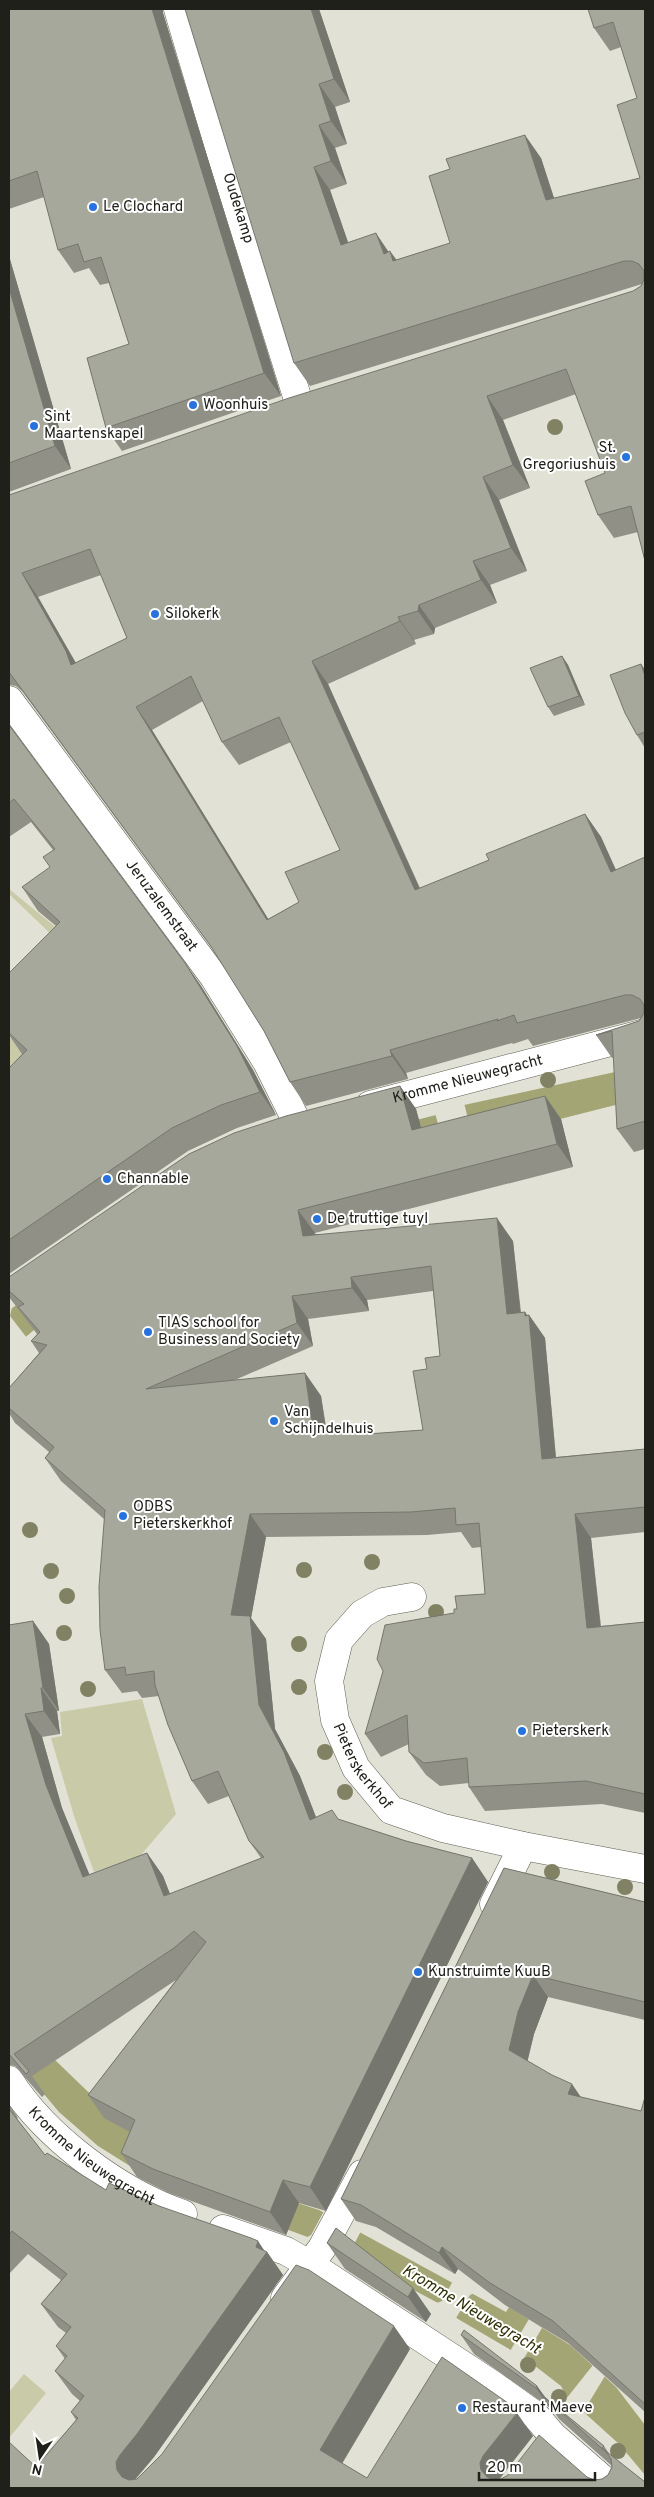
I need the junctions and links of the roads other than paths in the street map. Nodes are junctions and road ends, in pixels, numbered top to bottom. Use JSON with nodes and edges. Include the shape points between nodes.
{"nodes":[{"id":1,"x":178,"y":9,"type":"edge"},
{"id":2,"x":328,"y":397,"type":"edge"},
{"id":3,"x":300,"y":406,"type":"junction"},
{"id":4,"x":272,"y":416,"type":"edge"},
{"id":5,"x":9,"y":700,"type":"edge"},
{"id":6,"x":645,"y":1033,"type":"edge"},
{"id":7,"x":322,"y":1117,"type":"junction"},
{"id":8,"x":271,"y":1133,"type":"edge"},
{"id":9,"x":412,"y":1597,"type":"dead end"},
{"id":10,"x":523,"y":1846,"type":"junction"},
{"id":11,"x":645,"y":1869,"type":"edge"},
{"id":12,"x":484,"y":1926,"type":"edge"},
{"id":13,"x":9,"y":2080,"type":"edge"},
{"id":14,"x":371,"y":2156,"type":"edge"},
{"id":15,"x":316,"y":2256,"type":"junction"},
{"id":16,"x":271,"y":2318,"type":"edge"},
{"id":17,"x":553,"y":2436,"type":"junction"},
{"id":18,"x":535,"y":2458,"type":"edge"},
{"id":19,"x":612,"y":2488,"type":"edge"}],
"edges":[{"from":1,"to":3,"type":"street","name":"Oudekamp"},
{"from":2,"to":3,"type":"street"},
{"from":3,"to":4,"type":"street"},
{"from":5,"to":7,"type":"street","name":"Jeruzalemstraat","via":[[214,977],[267,1062]]},
{"from":6,"to":7,"type":"street","name":"Kromme Nieuwegracht"},
{"from":7,"to":8,"type":"street","name":"Kromme Nieuwegracht"},
{"from":9,"to":10,"type":"street","name":"Pieterskerkhof","via":[[383,1602],[362,1614],[338,1640],[329,1681],[338,1729],[356,1768],[391,1810],[442,1828]]},
{"from":10,"to":11,"type":"street","name":"Pieterskerkhof"},
{"from":10,"to":12,"type":"street"},
{"from":13,"to":15,"type":"street","name":"Kromme Nieuwegracht","via":[[42,2120],[80,2156],[133,2193],[163,2208],[286,2251]]},
{"from":14,"to":15,"type":"street","via":[[340,2218]]},
{"from":15,"to":16,"type":"street"},
{"from":15,"to":17,"type":"street","name":"Kromme Nieuwegracht","via":[[535,2415]]},
{"from":17,"to":18,"type":"street"},
{"from":17,"to":19,"type":"street","name":"Kromme Nieuwegracht"}]}
